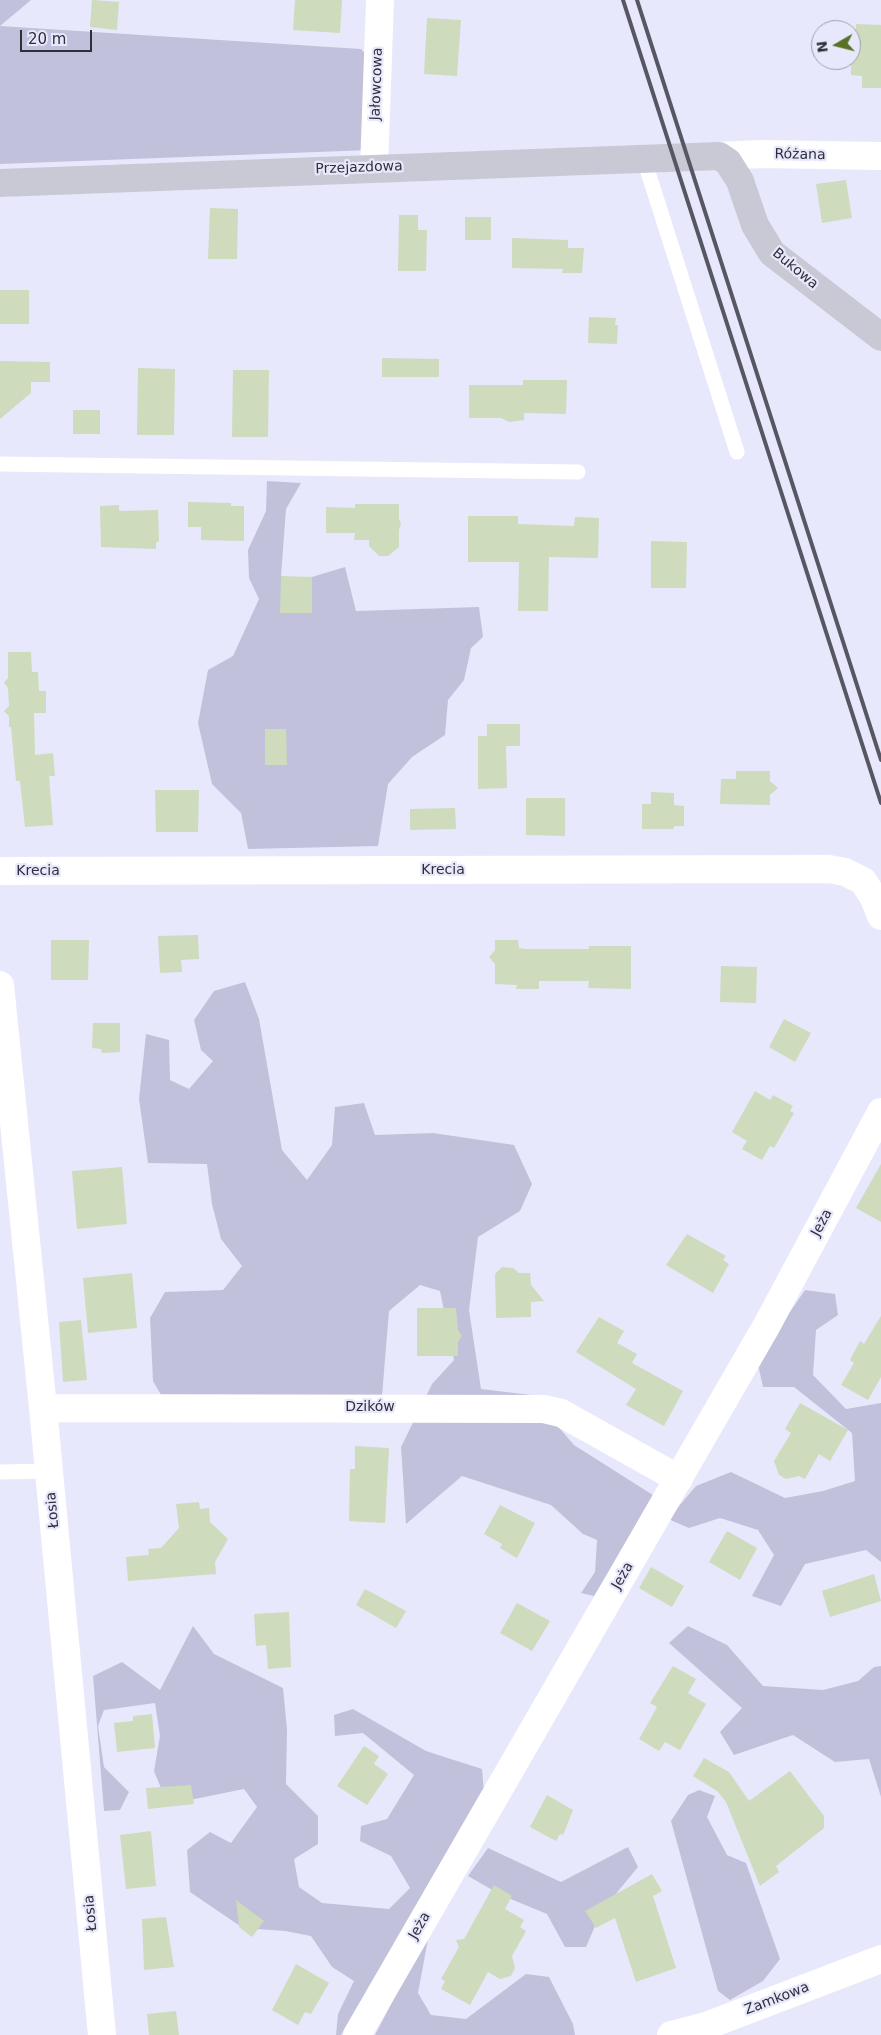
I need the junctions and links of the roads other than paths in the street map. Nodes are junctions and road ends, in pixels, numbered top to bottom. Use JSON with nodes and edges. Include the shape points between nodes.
{"nodes":[{"id":1,"x":380,"y":0,"type":"edge"},
{"id":2,"x":719,"y":156,"type":"junction"},
{"id":3,"x":881,"y":156,"type":"edge"},
{"id":4,"x":647,"y":158,"type":"junction"},
{"id":5,"x":374,"y":168,"type":"junction"},
{"id":6,"x":0,"y":183,"type":"edge"},
{"id":7,"x":881,"y":336,"type":"edge"},
{"id":8,"x":737,"y":452,"type":"dead end"},
{"id":9,"x":0,"y":464,"type":"edge"},
{"id":10,"x":578,"y":472,"type":"dead end"},
{"id":11,"x":0,"y":871,"type":"edge"},
{"id":12,"x":878,"y":907,"type":"edge"},
{"id":13,"x":0,"y":985,"type":"edge"},
{"id":14,"x":881,"y":1112,"type":"edge"},
{"id":15,"x":43,"y":1408,"type":"junction"},
{"id":16,"x":49,"y":1471,"type":"junction"},
{"id":17,"x":0,"y":1472,"type":"edge"},
{"id":18,"x":679,"y":1479,"type":"junction"},
{"id":19,"x":881,"y":1959,"type":"edge"},
{"id":20,"x":102,"y":2035,"type":"edge"},
{"id":21,"x":357,"y":2035,"type":"edge"},
{"id":22,"x":672,"y":2035,"type":"edge"}],
"edges":[{"from":1,"to":5,"type":"street","name":"Jałowcowa"},
{"from":2,"to":3,"type":"street","name":"Różana"},
{"from":2,"to":4,"type":"street","name":"Przejazdowa"},
{"from":2,"to":7,"type":"street","name":"Bukowa","via":[[728,162],[740,181],[755,225],[772,253]]},
{"from":4,"to":5,"type":"street","name":"Przejazdowa"},
{"from":4,"to":8,"type":"lane","via":[[648,172]]},
{"from":5,"to":6,"type":"street","name":"Przejazdowa"},
{"from":9,"to":10,"type":"lane"},
{"from":11,"to":12,"type":"street","name":"Krecia","via":[[829,869],[857,878],[868,887]]},
{"from":13,"to":15,"type":"street","name":"Łosia"},
{"from":14,"to":18,"type":"street","name":"Jeża","via":[[767,1325]]},
{"from":15,"to":16,"type":"street","name":"Łosia"},
{"from":15,"to":18,"type":"street","name":"Dzików","via":[[544,1409],[560,1413]]},
{"from":16,"to":17,"type":"lane"},
{"from":16,"to":20,"type":"street","name":"Łosia"},
{"from":18,"to":21,"type":"street","name":"Jeża"},
{"from":19,"to":22,"type":"street","name":"Zamkowa","via":[[706,2026]]}]}
